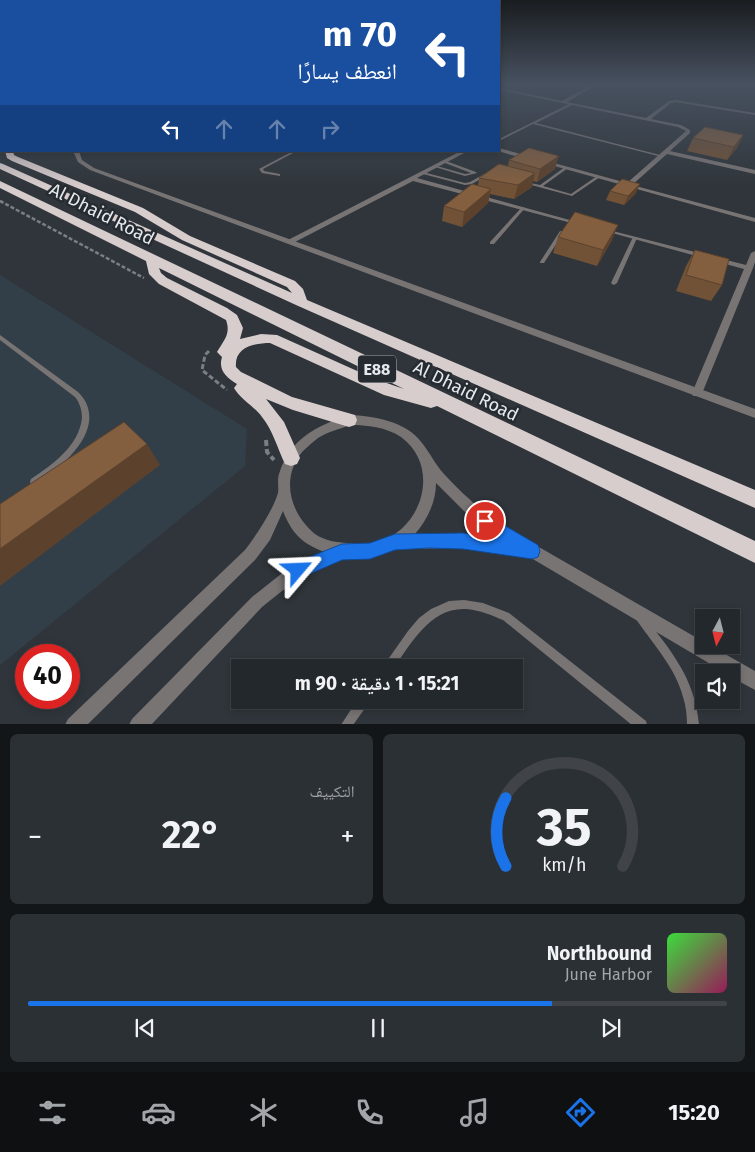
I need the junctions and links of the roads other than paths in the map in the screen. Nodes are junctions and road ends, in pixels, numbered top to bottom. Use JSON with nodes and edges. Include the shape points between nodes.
{"nodes":[{"id":1,"x":542,"y":119,"type":"edge"},
{"id":2,"x":648,"y":119,"type":"edge"},
{"id":3,"x":533,"y":123,"type":"junction"},
{"id":4,"x":500,"y":140,"type":"edge"},
{"id":5,"x":500,"y":150,"type":"edge"},
{"id":6,"x":9,"y":152,"type":"edge"},
{"id":7,"x":76,"y":152,"type":"edge"},
{"id":8,"x":294,"y":152,"type":"edge"},
{"id":9,"x":464,"y":152,"type":"edge"},
{"id":10,"x":665,"y":154,"type":"junction"},
{"id":11,"x":521,"y":156,"type":"junction"},
{"id":12,"x":514,"y":160,"type":"edge"},
{"id":13,"x":446,"y":162,"type":"junction"},
{"id":14,"x":0,"y":166,"type":"edge"},
{"id":15,"x":437,"y":166,"type":"junction"},
{"id":16,"x":566,"y":168,"type":"junction"},
{"id":17,"x":755,"y":172,"type":"edge"},
{"id":18,"x":424,"y":173,"type":"junction"},
{"id":19,"x":279,"y":175,"type":"dead end"},
{"id":20,"x":598,"y":176,"type":"junction"},
{"id":21,"x":413,"y":179,"type":"junction"},
{"id":22,"x":442,"y":179,"type":"junction"},
{"id":23,"x":524,"y":182,"type":"edge"},
{"id":24,"x":0,"y":184,"type":"edge"},
{"id":25,"x":628,"y":185,"type":"junction"},
{"id":26,"x":540,"y":187,"type":"junction"},
{"id":27,"x":523,"y":208,"type":"junction"},
{"id":28,"x":570,"y":220,"type":"junction"},
{"id":29,"x":755,"y":220,"type":"edge"},
{"id":30,"x":588,"y":226,"type":"edge"},
{"id":31,"x":598,"y":228,"type":"edge"},
{"id":32,"x":635,"y":238,"type":"junction"},
{"id":33,"x":290,"y":242,"type":"junction"},
{"id":34,"x":492,"y":243,"type":"dead end"},
{"id":35,"x":755,"y":253,"type":"edge"},
{"id":36,"x":150,"y":259,"type":"junction"},
{"id":37,"x":542,"y":262,"type":"dead end"},
{"id":38,"x":749,"y":268,"type":"junction"},
{"id":39,"x":614,"y":283,"type":"dead end"},
{"id":40,"x":301,"y":302,"type":"junction"},
{"id":41,"x":0,"y":337,"type":"edge"},
{"id":42,"x":697,"y":393,"type":"junction"},
{"id":43,"x":455,"y":407,"type":"junction"},
{"id":44,"x":755,"y":414,"type":"edge"},
{"id":45,"x":349,"y":420,"type":"junction"},
{"id":46,"x":291,"y":458,"type":"junction"},
{"id":47,"x":428,"y":464,"type":"junction"},
{"id":48,"x":27,"y":486,"type":"edge"},
{"id":49,"x":283,"y":496,"type":"junction"},
{"id":50,"x":755,"y":499,"type":"edge"},
{"id":51,"x":395,"y":542,"type":"junction"},
{"id":52,"x":532,"y":551,"type":"junction"},
{"id":53,"x":342,"y":552,"type":"junction"},
{"id":54,"x":755,"y":552,"type":"edge"},
{"id":55,"x":634,"y":610,"type":"junction"},
{"id":56,"x":393,"y":659,"type":"edge"},
{"id":57,"x":755,"y":682,"type":"edge"},
{"id":58,"x":357,"y":709,"type":"edge"},
{"id":59,"x":74,"y":724,"type":"edge"},
{"id":60,"x":138,"y":724,"type":"edge"},
{"id":61,"x":346,"y":724,"type":"edge"},
{"id":62,"x":642,"y":724,"type":"edge"},
{"id":63,"x":693,"y":724,"type":"edge"}],
"edges":[{"from":1,"to":3,"type":"lane"},
{"from":2,"to":10,"type":"street","via":[[688,130]]},
{"from":3,"to":4,"type":"lane"},
{"from":3,"to":10,"type":"lane"},
{"from":5,"to":11,"type":"street"},
{"from":6,"to":40,"type":"highway","via":[[15,159],[139,210],[186,238],[291,284],[297,289]]},
{"from":7,"to":33,"type":"street","via":[[80,161],[92,169]]},
{"from":8,"to":19,"type":"lane","via":[[261,169]]},
{"from":9,"to":13,"type":"street"},
{"from":10,"to":17,"type":"street"},
{"from":10,"to":25,"type":"street"},
{"from":11,"to":12,"type":"lane"},
{"from":11,"to":16,"type":"street"},
{"from":13,"to":15,"type":"street"},
{"from":13,"to":15,"type":"lane","via":[[475,173],[465,175]]},
{"from":14,"to":40,"type":"highway","name":"Al Dhaid Road","number":"E88"},
{"from":15,"to":18,"type":"street"},
{"from":16,"to":20,"type":"street"},
{"from":16,"to":26,"type":"lane"},
{"from":18,"to":21,"type":"street"},
{"from":18,"to":22,"type":"lane"},
{"from":20,"to":25,"type":"street"},
{"from":20,"to":26,"type":"lane","via":[[572,195]]},
{"from":21,"to":27,"type":"street"},
{"from":21,"to":33,"type":"street"},
{"from":22,"to":22,"type":"lane","via":[[472,186],[489,178],[491,173],[467,184]]},
{"from":23,"to":26,"type":"lane"},
{"from":24,"to":36,"type":"highway","name":"Al Dhaid Road","number":"E88"},
{"from":25,"to":29,"type":"street"},
{"from":27,"to":28,"type":"street"},
{"from":27,"to":34,"type":"lane"},
{"from":28,"to":30,"type":"street"},
{"from":28,"to":37,"type":"lane"},
{"from":31,"to":32,"type":"street"},
{"from":32,"to":38,"type":"street"},
{"from":32,"to":39,"type":"lane"},
{"from":33,"to":42,"type":"street"},
{"from":35,"to":38,"type":"street"},
{"from":36,"to":43,"type":"highway","name":"Al Dhaid Road","number":"E88"},
{"from":36,"to":46,"type":"highway","via":[[163,281],[232,318],[235,334],[220,360],[221,372],[267,410],[282,432]]},
{"from":38,"to":42,"type":"street"},
{"from":40,"to":50,"type":"highway","name":"Al Dhaid Road","number":"E88"},
{"from":41,"to":48,"type":"lane","via":[[71,390],[82,400],[86,414],[71,450],[52,469]]},
{"from":42,"to":44,"type":"street"},
{"from":43,"to":45,"type":"highway","via":[[372,385],[272,338],[241,344],[233,350],[228,365],[232,372],[265,392],[305,408]]},
{"from":43,"to":54,"type":"highway","name":"Al Dhaid Road","number":"E88"},
{"from":45,"to":46,"type":"street","via":[[316,432]]},
{"from":45,"to":47,"type":"street","via":[[369,420],[405,434],[419,447]]},
{"from":46,"to":49,"type":"street","via":[[284,472]]},
{"from":47,"to":51,"type":"street","via":[[432,485],[427,507],[415,527]]},
{"from":47,"to":52,"type":"street","via":[[470,510]]},
{"from":49,"to":53,"type":"street","via":[[289,515],[302,532],[320,545]]},
{"from":49,"to":59,"type":"street","via":[[265,535],[250,555]]},
{"from":51,"to":52,"type":"street","via":[[463,541]]},
{"from":51,"to":53,"type":"street","via":[[370,551]]},
{"from":52,"to":55,"type":"street"},
{"from":53,"to":60,"type":"street","via":[[298,570],[277,585]]},
{"from":55,"to":57,"type":"street"},
{"from":55,"to":63,"type":"lane","via":[[675,665],[689,693]]},
{"from":56,"to":62,"type":"lane","via":[[417,625],[432,613],[449,606],[468,604],[487,608],[506,616]]},
{"from":58,"to":61,"type":"lane"}]}
